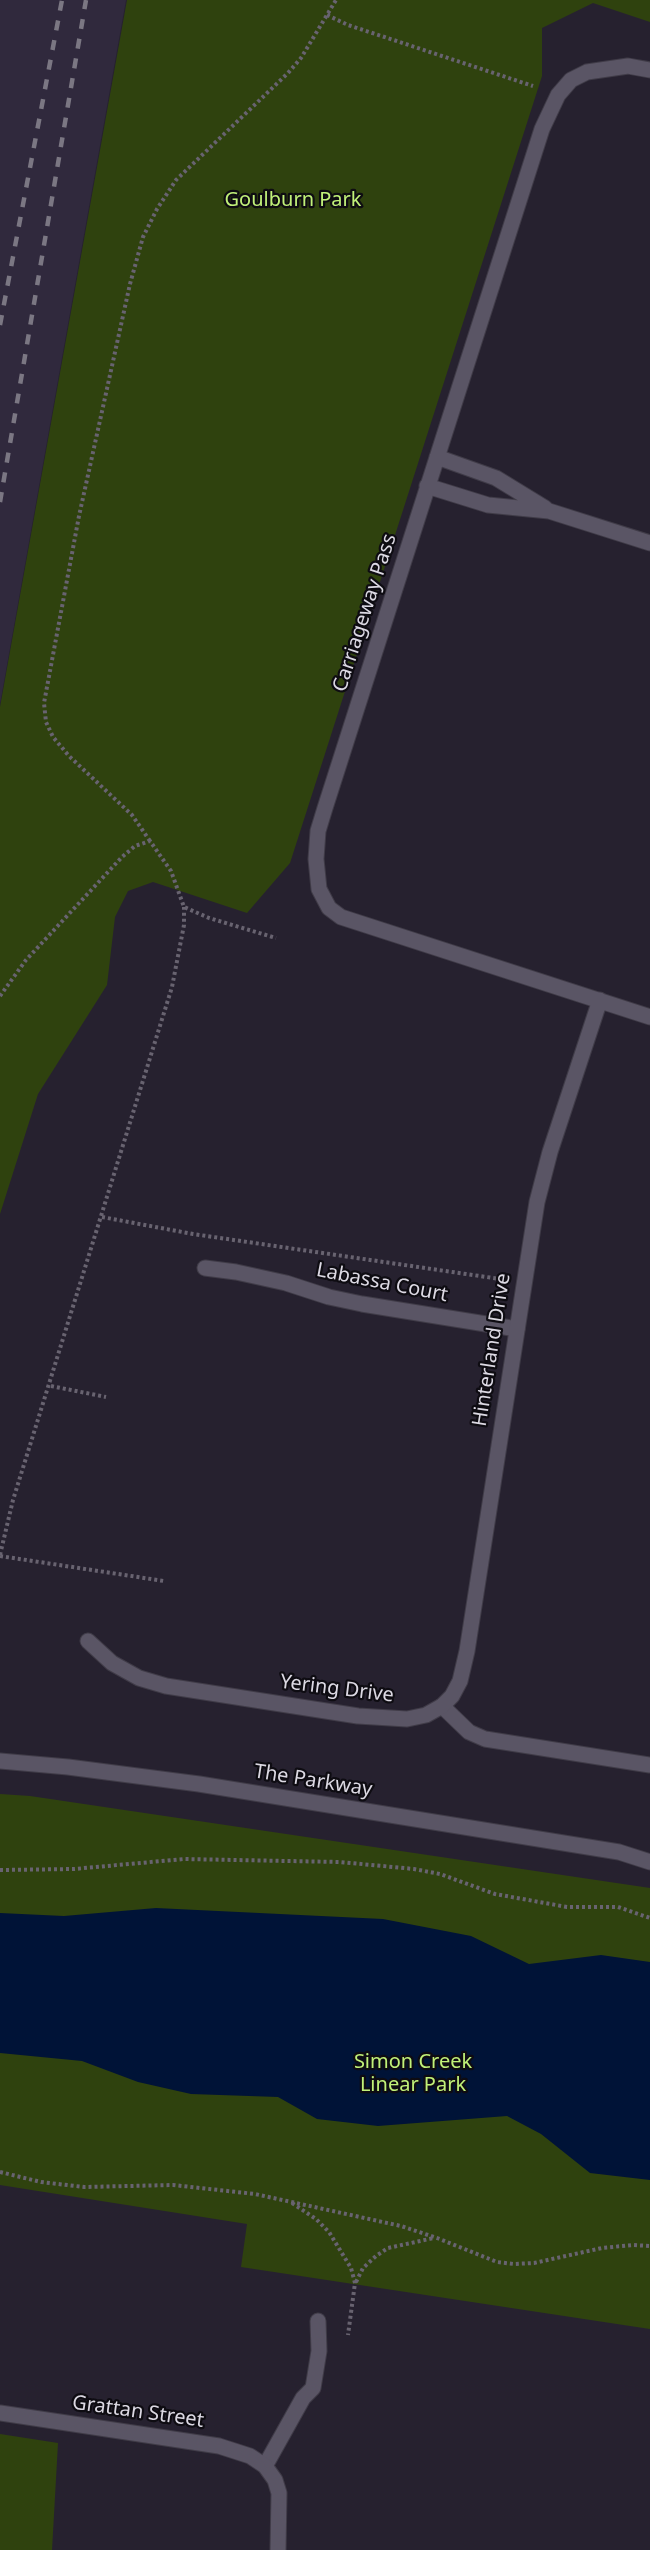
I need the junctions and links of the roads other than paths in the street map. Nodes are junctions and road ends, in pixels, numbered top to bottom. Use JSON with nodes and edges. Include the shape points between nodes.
{"nodes":[{"id":1,"x":650,"y":70,"type":"edge"},
{"id":2,"x":436,"y":458,"type":"junction"},
{"id":3,"x":427,"y":486,"type":"junction"},
{"id":4,"x":549,"y":511,"type":"junction"},
{"id":5,"x":650,"y":543,"type":"edge"},
{"id":6,"x":600,"y":1000,"type":"junction"},
{"id":7,"x":650,"y":1017,"type":"edge"},
{"id":8,"x":205,"y":1268,"type":"dead end"},
{"id":9,"x":517,"y":1329,"type":"junction"},
{"id":10,"x":88,"y":1641,"type":"dead end"},
{"id":11,"x":441,"y":1706,"type":"junction"},
{"id":12,"x":0,"y":1761,"type":"edge"},
{"id":13,"x":650,"y":1765,"type":"edge"},
{"id":14,"x":650,"y":1851,"type":"edge"},
{"id":15,"x":619,"y":1852,"type":"junction"},
{"id":16,"x":650,"y":1862,"type":"edge"},
{"id":17,"x":318,"y":2321,"type":"dead end"},
{"id":18,"x":0,"y":2413,"type":"edge"},
{"id":19,"x":265,"y":2466,"type":"junction"},
{"id":20,"x":278,"y":2550,"type":"edge"}],
"edges":[{"from":1,"to":2,"type":"street","name":"Carriageway Pass","via":[[628,66],[587,72],[571,80],[558,95],[542,129]]},
{"from":2,"to":3,"type":"street","name":"Carriageway Pass"},
{"from":2,"to":4,"type":"street","via":[[496,478]]},
{"from":3,"to":4,"type":"street","via":[[488,505]]},
{"from":3,"to":6,"type":"street","name":"Carriageway Pass","via":[[318,831],[319,889],[329,908],[341,917]]},
{"from":4,"to":5,"type":"street"},
{"from":6,"to":7,"type":"street","name":"Carriageway Pass"},
{"from":6,"to":9,"type":"street","name":"Hinterland Drive","via":[[537,1202]]},
{"from":8,"to":9,"type":"street","name":"Labassa Court","via":[[286,1283],[328,1298]]},
{"from":9,"to":11,"type":"street","name":"Hinterland Drive","via":[[467,1652],[460,1682]]},
{"from":10,"to":11,"type":"street","name":"Yering Drive","via":[[112,1663],[138,1678],[166,1686],[381,1718],[407,1719],[426,1715]]},
{"from":11,"to":13,"type":"street","via":[[469,1731],[485,1739]]},
{"from":12,"to":15,"type":"street","name":"The Parkway","via":[[199,1784]]},
{"from":14,"to":15,"type":"street","name":"The Parkway"},
{"from":15,"to":16,"type":"street","name":"The Parkway"},
{"from":17,"to":19,"type":"street","via":[[319,2351],[313,2388],[303,2398]]},
{"from":18,"to":19,"type":"street","name":"Grattan Street","via":[[219,2446],[250,2456]]},
{"from":19,"to":20,"type":"street","via":[[279,2493]]}]}
